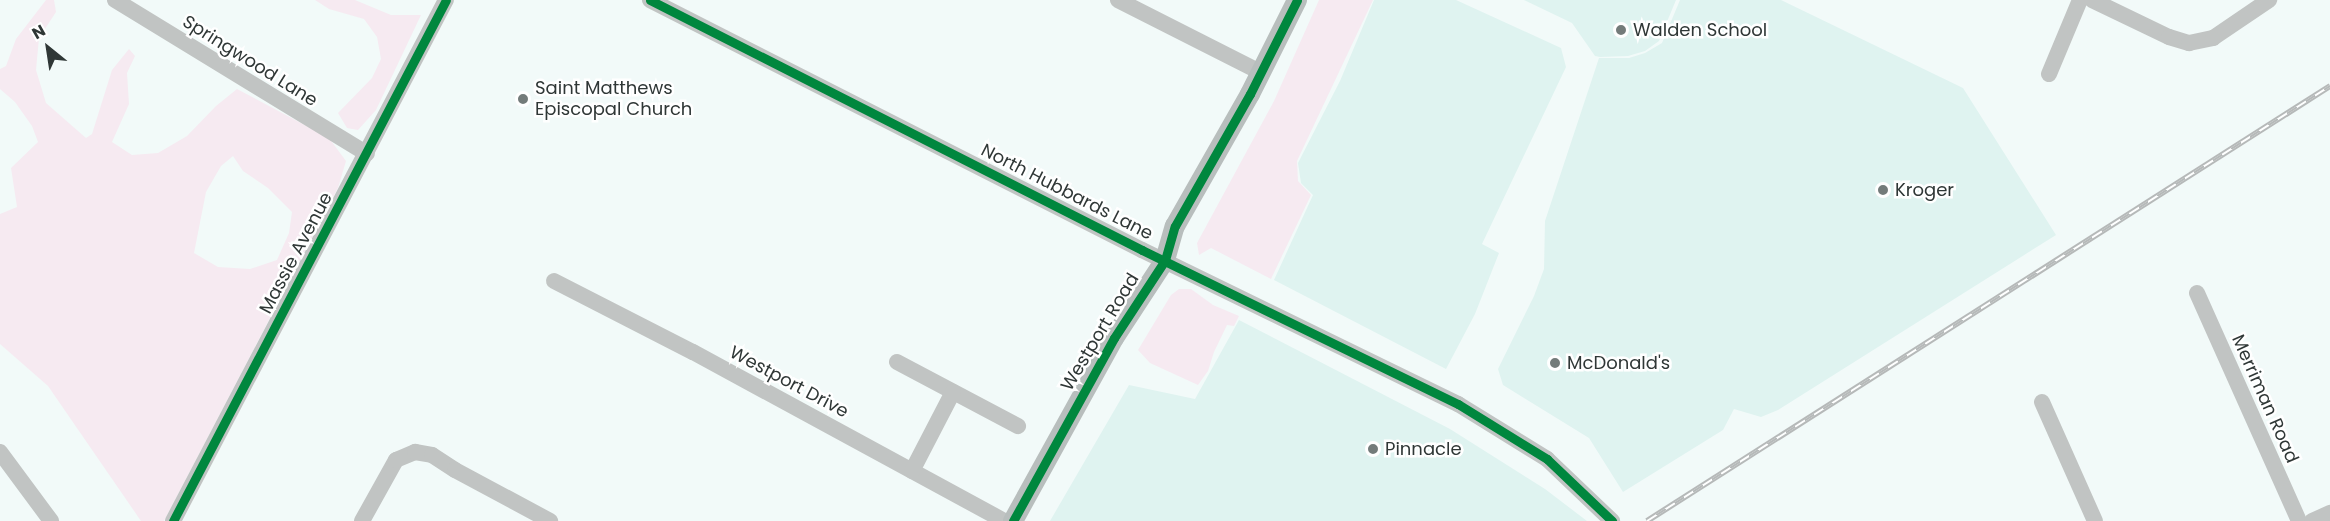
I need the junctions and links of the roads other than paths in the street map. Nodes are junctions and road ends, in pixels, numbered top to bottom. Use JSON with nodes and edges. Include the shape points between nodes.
{"nodes":[{"id":1,"x":114,"y":0,"type":"edge"},
{"id":2,"x":446,"y":0,"type":"edge"},
{"id":3,"x":650,"y":0,"type":"edge"},
{"id":4,"x":1118,"y":0,"type":"edge"},
{"id":5,"x":1297,"y":0,"type":"edge"},
{"id":6,"x":2080,"y":0,"type":"edge"},
{"id":7,"x":2092,"y":0,"type":"edge"},
{"id":8,"x":2269,"y":0,"type":"edge"},
{"id":9,"x":1260,"y":72,"type":"junction"},
{"id":10,"x":2049,"y":74,"type":"dead end"},
{"id":11,"x":367,"y":154,"type":"junction"},
{"id":12,"x":1165,"y":260,"type":"junction"},
{"id":13,"x":554,"y":281,"type":"dead end"},
{"id":14,"x":2197,"y":293,"type":"dead end"},
{"id":15,"x":897,"y":362,"type":"dead end"},
{"id":16,"x":953,"y":392,"type":"junction"},
{"id":17,"x":2042,"y":402,"type":"dead end"},
{"id":18,"x":1018,"y":426,"type":"dead end"},
{"id":19,"x":0,"y":452,"type":"edge"},
{"id":20,"x":912,"y":471,"type":"junction"},
{"id":21,"x":2330,"y":513,"type":"edge"},
{"id":22,"x":369,"y":516,"type":"edge"},
{"id":23,"x":539,"y":519,"type":"edge"},
{"id":24,"x":51,"y":521,"type":"edge"},
{"id":25,"x":173,"y":521,"type":"edge"},
{"id":26,"x":1004,"y":521,"type":"edge"},
{"id":27,"x":1013,"y":521,"type":"edge"},
{"id":28,"x":1612,"y":521,"type":"edge"},
{"id":29,"x":2095,"y":521,"type":"edge"},
{"id":30,"x":2299,"y":521,"type":"edge"},
{"id":31,"x":2312,"y":521,"type":"edge"}],
"edges":[{"from":1,"to":11,"type":"street","name":"Springwood Lane"},
{"from":2,"to":11,"type":"street","name":"Massie Avenue"},
{"from":3,"to":12,"type":"street","name":"North Hubbards Lane"},
{"from":4,"to":9,"type":"street"},
{"from":5,"to":9,"type":"main road","name":"Westport Road"},
{"from":6,"to":10,"type":"street"},
{"from":7,"to":8,"type":"street","via":[[2169,38],[2189,43],[2213,38]]},
{"from":9,"to":12,"type":"main road","name":"Westport Road","via":[[1175,226]]},
{"from":11,"to":25,"type":"street","name":"Massie Avenue"},
{"from":12,"to":27,"type":"main road","name":"Westport Road","via":[[1114,338]]},
{"from":12,"to":28,"type":"street","name":"North Hubbards Lane","via":[[1481,417],[1547,459]]},
{"from":13,"to":20,"type":"street","name":"Westport Drive"},
{"from":14,"to":30,"type":"street","name":"Merriman Road"},
{"from":15,"to":16,"type":"street"},
{"from":16,"to":18,"type":"street"},
{"from":16,"to":20,"type":"street"},
{"from":17,"to":29,"type":"street"},
{"from":19,"to":24,"type":"street"},
{"from":20,"to":26,"type":"street","name":"Westport Drive"},
{"from":21,"to":31,"type":"street"},
{"from":22,"to":23,"type":"street","via":[[396,460],[410,453],[432,455]]}]}
